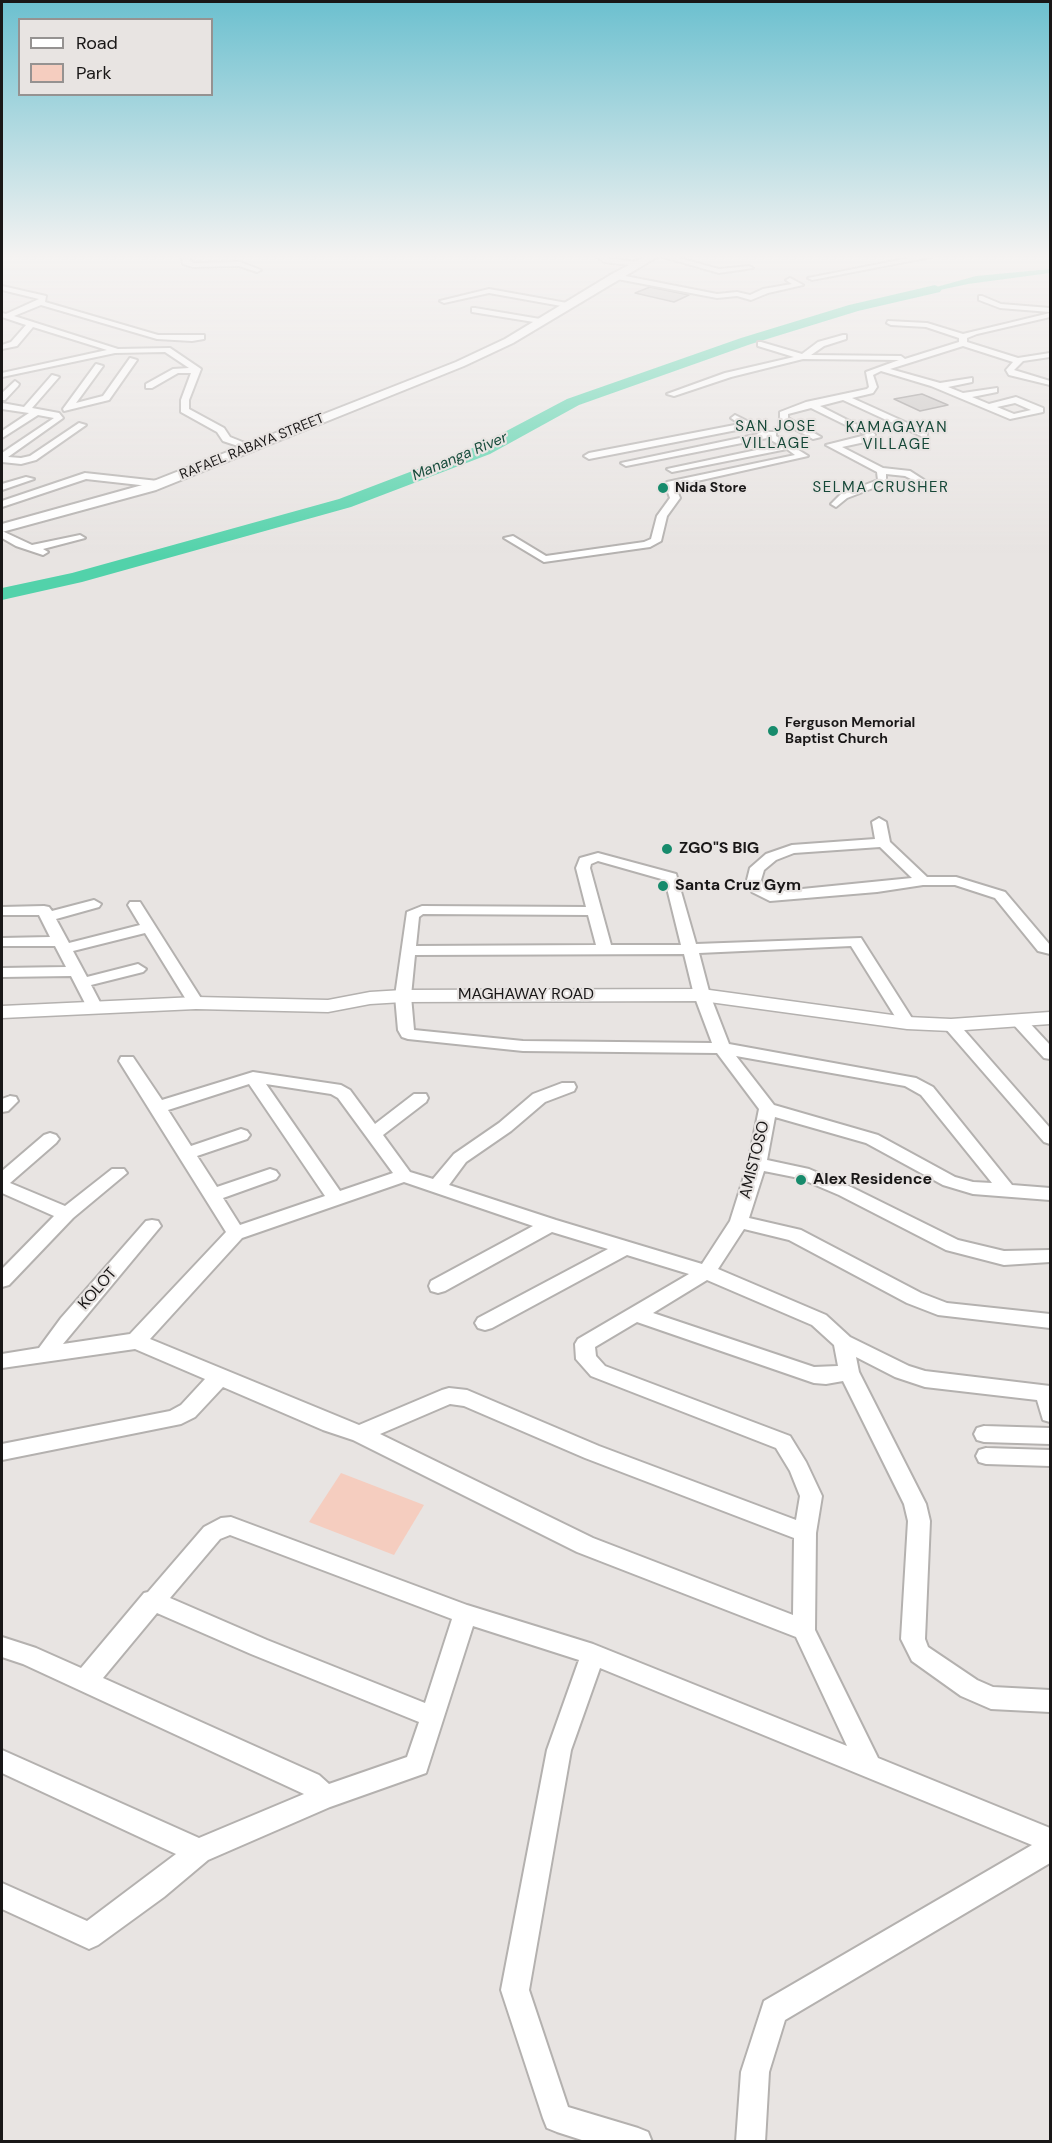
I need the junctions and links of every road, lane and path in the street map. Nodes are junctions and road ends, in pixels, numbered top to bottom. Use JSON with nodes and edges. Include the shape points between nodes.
{"nodes":[{"id":1,"x":48,"y":357,"type":"edge"},
{"id":2,"x":86,"y":357,"type":"edge"},
{"id":3,"x":167,"y":357,"type":"edge"},
{"id":4,"x":179,"y":357,"type":"edge"},
{"id":5,"x":475,"y":357,"type":"edge"},
{"id":6,"x":803,"y":357,"type":"joint"},
{"id":7,"x":916,"y":357,"type":"edge"},
{"id":8,"x":1011,"y":357,"type":"edge"},
{"id":9,"x":1023,"y":357,"type":"edge"},
{"id":10,"x":1031,"y":357,"type":"edge"},
{"id":11,"x":162,"y":358,"type":"joint"},
{"id":12,"x":910,"y":359,"type":"junction"},
{"id":13,"x":133,"y":360,"type":"dead end"},
{"id":14,"x":1020,"y":360,"type":"junction"},
{"id":15,"x":99,"y":366,"type":"dead end"},
{"id":16,"x":193,"y":367,"type":"junction"},
{"id":17,"x":882,"y":369,"type":"junction"},
{"id":18,"x":15,"y":372,"type":"junction"},
{"id":19,"x":2,"y":375,"type":"edge"},
{"id":20,"x":56,"y":377,"type":"dead end"},
{"id":21,"x":969,"y":380,"type":"dead end"},
{"id":22,"x":1050,"y":383,"type":"edge"},
{"id":23,"x":15,"y":384,"type":"dead end"},
{"id":24,"x":149,"y":386,"type":"dead end"},
{"id":25,"x":939,"y":386,"type":"junction"},
{"id":26,"x":994,"y":390,"type":"dead end"},
{"id":27,"x":671,"y":394,"type":"dead end"},
{"id":28,"x":962,"y":396,"type":"junction"},
{"id":29,"x":843,"y":397,"type":"junction"},
{"id":30,"x":809,"y":404,"type":"junction"},
{"id":31,"x":3,"y":405,"type":"edge"},
{"id":32,"x":70,"y":407,"type":"junction"},
{"id":33,"x":987,"y":407,"type":"junction"},
{"id":34,"x":26,"y":410,"type":"junction"},
{"id":35,"x":36,"y":412,"type":"junction"},
{"id":36,"x":56,"y":415,"type":"junction"},
{"id":37,"x":1017,"y":416,"type":"junction"},
{"id":38,"x":735,"y":418,"type":"dead end"},
{"id":39,"x":1031,"y":422,"type":"dead end"},
{"id":40,"x":748,"y":424,"type":"junction"},
{"id":41,"x":82,"y":425,"type":"dead end"},
{"id":42,"x":799,"y":428,"type":"junction"},
{"id":43,"x":924,"y":434,"type":"dead end"},
{"id":44,"x":2,"y":435,"type":"edge"},
{"id":45,"x":768,"y":435,"type":"junction"},
{"id":46,"x":816,"y":437,"type":"dead end"},
{"id":47,"x":789,"y":446,"type":"junction"},
{"id":48,"x":250,"y":447,"type":"junction"},
{"id":49,"x":634,"y":447,"type":"junction"},
{"id":50,"x":589,"y":456,"type":"dead end"},
{"id":51,"x":2,"y":458,"type":"edge"},
{"id":52,"x":652,"y":458,"type":"junction"},
{"id":53,"x":626,"y":463,"type":"dead end"},
{"id":54,"x":672,"y":469,"type":"junction"},
{"id":55,"x":881,"y":471,"type":"junction"},
{"id":56,"x":30,"y":479,"type":"dead end"},
{"id":57,"x":691,"y":479,"type":"junction"},
{"id":58,"x":919,"y":480,"type":"dead end"},
{"id":59,"x":158,"y":484,"type":"junction"},
{"id":60,"x":2,"y":487,"type":"edge"},
{"id":61,"x":2,"y":504,"type":"edge"},
{"id":62,"x":836,"y":504,"type":"dead end"},
{"id":63,"x":2,"y":528,"type":"edge"},
{"id":64,"x":2,"y":534,"type":"edge"},
{"id":65,"x":80,"y":538,"type":"dead end"},
{"id":66,"x":509,"y":538,"type":"dead end"},
{"id":67,"x":879,"y":822,"type":"dead end"},
{"id":68,"x":883,"y":843,"type":"junction"},
{"id":69,"x":923,"y":881,"type":"junction"},
{"id":70,"x":94,"y":904,"type":"dead end"},
{"id":71,"x":135,"y":905,"type":"dead end"},
{"id":72,"x":2,"y":911,"type":"edge"},
{"id":73,"x":595,"y":911,"type":"junction"},
{"id":74,"x":48,"y":917,"type":"junction"},
{"id":75,"x":149,"y":927,"type":"junction"},
{"id":76,"x":2,"y":942,"type":"edge"},
{"id":77,"x":62,"y":945,"type":"junction"},
{"id":78,"x":604,"y":948,"type":"junction"},
{"id":79,"x":689,"y":949,"type":"junction"},
{"id":80,"x":1050,"y":950,"type":"edge"},
{"id":81,"x":410,"y":951,"type":"junction"},
{"id":82,"x":138,"y":969,"type":"dead end"},
{"id":83,"x":2,"y":973,"type":"edge"},
{"id":84,"x":79,"y":977,"type":"junction"},
{"id":85,"x":702,"y":995,"type":"junction"},
{"id":86,"x":403,"y":996,"type":"junction"},
{"id":87,"x":196,"y":1003,"type":"junction"},
{"id":88,"x":95,"y":1008,"type":"junction"},
{"id":89,"x":2,"y":1012,"type":"edge"},
{"id":90,"x":1050,"y":1018,"type":"edge"},
{"id":91,"x":1019,"y":1021,"type":"junction"},
{"id":92,"x":907,"y":1023,"type":"junction"},
{"id":93,"x":951,"y":1025,"type":"junction"},
{"id":94,"x":722,"y":1048,"type":"junction"},
{"id":95,"x":1050,"y":1054,"type":"edge"},
{"id":96,"x":127,"y":1061,"type":"dead end"},
{"id":97,"x":253,"y":1077,"type":"junction"},
{"id":98,"x":568,"y":1087,"type":"dead end"},
{"id":99,"x":420,"y":1098,"type":"dead end"},
{"id":100,"x":158,"y":1107,"type":"junction"},
{"id":101,"x":768,"y":1109,"type":"junction"},
{"id":102,"x":374,"y":1134,"type":"junction"},
{"id":103,"x":242,"y":1135,"type":"dead end"},
{"id":104,"x":1050,"y":1138,"type":"edge"},
{"id":105,"x":50,"y":1139,"type":"dead end"},
{"id":106,"x":186,"y":1153,"type":"junction"},
{"id":107,"x":758,"y":1164,"type":"junction"},
{"id":108,"x":118,"y":1173,"type":"dead end"},
{"id":109,"x":270,"y":1175,"type":"dead end"},
{"id":110,"x":404,"y":1176,"type":"junction"},
{"id":111,"x":2,"y":1180,"type":"edge"},
{"id":112,"x":2,"y":1186,"type":"edge"},
{"id":113,"x":438,"y":1186,"type":"junction"},
{"id":114,"x":1006,"y":1189,"type":"junction"},
{"id":115,"x":1050,"y":1194,"type":"edge"},
{"id":116,"x":212,"y":1195,"type":"junction"},
{"id":117,"x":336,"y":1200,"type":"junction"},
{"id":118,"x":67,"y":1214,"type":"junction"},
{"id":119,"x":739,"y":1222,"type":"junction"},
{"id":120,"x":550,"y":1225,"type":"junction"},
{"id":121,"x":152,"y":1226,"type":"dead end"},
{"id":122,"x":236,"y":1233,"type":"junction"},
{"id":123,"x":625,"y":1248,"type":"junction"},
{"id":124,"x":1050,"y":1256,"type":"edge"},
{"id":125,"x":706,"y":1272,"type":"junction"},
{"id":126,"x":2,"y":1280,"type":"edge"},
{"id":127,"x":438,"y":1286,"type":"dead end"},
{"id":128,"x":634,"y":1313,"type":"junction"},
{"id":129,"x":1050,"y":1321,"type":"edge"},
{"id":130,"x":484,"y":1323,"type":"dead end"},
{"id":131,"x":136,"y":1341,"type":"junction"},
{"id":132,"x":843,"y":1342,"type":"junction"},
{"id":133,"x":46,"y":1353,"type":"junction"},
{"id":134,"x":2,"y":1361,"type":"edge"},
{"id":135,"x":849,"y":1372,"type":"junction"},
{"id":136,"x":219,"y":1377,"type":"junction"},
{"id":137,"x":1049,"y":1401,"type":"edge"},
{"id":138,"x":360,"y":1434,"type":"junction"},
{"id":139,"x":984,"y":1434,"type":"dead end"},
{"id":140,"x":1050,"y":1436,"type":"edge"},
{"id":141,"x":2,"y":1452,"type":"edge"},
{"id":142,"x":986,"y":1456,"type":"dead end"},
{"id":143,"x":1050,"y":1458,"type":"edge"},
{"id":144,"x":805,"y":1533,"type":"junction"},
{"id":145,"x":153,"y":1600,"type":"junction"},
{"id":146,"x":465,"y":1614,"type":"junction"},
{"id":147,"x":804,"y":1630,"type":"junction"},
{"id":148,"x":2,"y":1647,"type":"edge"},
{"id":149,"x":593,"y":1654,"type":"junction"},
{"id":150,"x":85,"y":1681,"type":"junction"},
{"id":151,"x":1050,"y":1701,"type":"edge"},
{"id":152,"x":434,"y":1717,"type":"junction"},
{"id":153,"x":2,"y":1761,"type":"edge"},
{"id":154,"x":869,"y":1766,"type":"junction"},
{"id":155,"x":326,"y":1797,"type":"junction"},
{"id":156,"x":1050,"y":1840,"type":"edge"},
{"id":157,"x":1050,"y":1849,"type":"edge"},
{"id":158,"x":199,"y":1851,"type":"junction"},
{"id":159,"x":2,"y":1896,"type":"edge"},
{"id":160,"x":638,"y":2142,"type":"edge"},
{"id":161,"x":750,"y":2142,"type":"edge"}],
"edges":[{"from":1,"to":18,"type":"street","via":[[6,366]]},
{"from":2,"to":18,"type":"street"},
{"from":3,"to":11,"type":"street"},
{"from":4,"to":16,"type":"street"},
{"from":5,"to":48,"type":"main road","name":"RAFAEL RABAYA STREET"},
{"from":6,"to":12,"type":"street"},
{"from":6,"to":27,"type":"street"},
{"from":7,"to":12,"type":"street"},
{"from":8,"to":14,"type":"street"},
{"from":9,"to":14,"type":"street"},
{"from":10,"to":14,"type":"street"},
{"from":11,"to":16,"type":"street"},
{"from":12,"to":17,"type":"street"},
{"from":13,"to":32,"type":"street","via":[[106,398]]},
{"from":14,"to":22,"type":"street","via":[[1010,370],[1012,373]]},
{"from":15,"to":32,"type":"street"},
{"from":16,"to":24,"type":"street","via":[[176,371]]},
{"from":16,"to":48,"type":"street","via":[[184,410],[220,430],[226,439]]},
{"from":17,"to":25,"type":"street"},
{"from":17,"to":29,"type":"street","via":[[869,374],[873,387],[870,391]]},
{"from":18,"to":19,"type":"street"},
{"from":20,"to":34,"type":"street"},
{"from":21,"to":25,"type":"street"},
{"from":23,"to":31,"type":"street"},
{"from":25,"to":28,"type":"street"},
{"from":26,"to":28,"type":"street"},
{"from":28,"to":33,"type":"street"},
{"from":29,"to":30,"type":"street"},
{"from":29,"to":43,"type":"street"},
{"from":30,"to":42,"type":"street","via":[[783,415],[783,419]]},
{"from":30,"to":55,"type":"street","via":[[870,434],[871,438],[832,446]]},
{"from":31,"to":34,"type":"street"},
{"from":32,"to":36,"type":"street"},
{"from":33,"to":37,"type":"street"},
{"from":33,"to":37,"type":"street","via":[[1016,400],[1040,410]]},
{"from":34,"to":35,"type":"street"},
{"from":35,"to":36,"type":"street"},
{"from":35,"to":44,"type":"street"},
{"from":36,"to":51,"type":"street","via":[[59,418]]},
{"from":37,"to":39,"type":"street"},
{"from":38,"to":40,"type":"street"},
{"from":40,"to":45,"type":"street"},
{"from":40,"to":49,"type":"street"},
{"from":41,"to":51,"type":"street","via":[[33,458]]},
{"from":42,"to":45,"type":"street"},
{"from":42,"to":46,"type":"street"},
{"from":45,"to":47,"type":"street"},
{"from":45,"to":52,"type":"street"},
{"from":47,"to":54,"type":"street"},
{"from":47,"to":57,"type":"street","via":[[803,454]]},
{"from":48,"to":59,"type":"main road","name":"RAFAEL RABAYA STREET"},
{"from":49,"to":50,"type":"street"},
{"from":49,"to":52,"type":"street"},
{"from":52,"to":53,"type":"street"},
{"from":52,"to":54,"type":"street"},
{"from":54,"to":57,"type":"street"},
{"from":55,"to":58,"type":"street","via":[[907,473]]},
{"from":55,"to":62,"type":"street","via":[[883,481],[844,496]]},
{"from":56,"to":60,"type":"street"},
{"from":57,"to":66,"type":"street","via":[[670,484],[675,498],[662,516],[656,541],[646,545],[544,559]]},
{"from":59,"to":61,"type":"street","via":[[86,476]]},
{"from":59,"to":63,"type":"main road","name":"RAFAEL RABAYA STREET"},
{"from":64,"to":65,"type":"street","via":[[39,549]]},
{"from":67,"to":68,"type":"street"},
{"from":68,"to":69,"type":"street"},
{"from":68,"to":69,"type":"street","via":[[792,849],[757,868],[754,880],[759,892],[770,897]]},
{"from":69,"to":80,"type":"street","via":[[956,881],[1000,895],[1043,948]]},
{"from":70,"to":74,"type":"street"},
{"from":71,"to":75,"type":"street"},
{"from":72,"to":74,"type":"street","via":[[44,910]]},
{"from":73,"to":78,"type":"street"},
{"from":73,"to":79,"type":"street","name":"AMISTOSO","via":[[583,868],[585,861],[598,857],[671,877]]},
{"from":73,"to":81,"type":"street","via":[[422,910],[412,915]]},
{"from":74,"to":77,"type":"street"},
{"from":75,"to":77,"type":"street"},
{"from":75,"to":87,"type":"street"},
{"from":76,"to":77,"type":"street"},
{"from":77,"to":84,"type":"street"},
{"from":78,"to":79,"type":"street"},
{"from":78,"to":81,"type":"street"},
{"from":79,"to":85,"type":"street","name":"AMISTOSO"},
{"from":79,"to":92,"type":"street","via":[[856,941]]},
{"from":81,"to":86,"type":"street"},
{"from":82,"to":84,"type":"street"},
{"from":83,"to":84,"type":"street"},
{"from":84,"to":88,"type":"street"},
{"from":85,"to":86,"type":"street","name":"MAGHAWAY ROAD"},
{"from":85,"to":92,"type":"street","name":"MAGHAWAY ROAD"},
{"from":85,"to":94,"type":"street","name":"AMISTOSO"},
{"from":86,"to":87,"type":"street","name":"MAGHAWAY ROAD","via":[[328,1006]]},
{"from":86,"to":94,"type":"street","via":[[406,1029],[414,1036],[522,1046]]},
{"from":87,"to":88,"type":"street","name":"MAGHAWAY ROAD"},
{"from":88,"to":89,"type":"street","name":"MAGHAWAY ROAD"},
{"from":90,"to":91,"type":"street","name":"MAGHAWAY ROAD"},
{"from":91,"to":93,"type":"street","name":"MAGHAWAY ROAD"},
{"from":91,"to":95,"type":"street"},
{"from":92,"to":93,"type":"street","name":"MAGHAWAY ROAD"},
{"from":93,"to":104,"type":"street"},
{"from":94,"to":101,"type":"street","name":"AMISTOSO"},
{"from":94,"to":114,"type":"street","via":[[910,1082],[927,1091]]},
{"from":96,"to":100,"type":"street"},
{"from":97,"to":100,"type":"street"},
{"from":97,"to":102,"type":"street","via":[[335,1089],[344,1094]]},
{"from":97,"to":117,"type":"street"},
{"from":98,"to":113,"type":"street","via":[[539,1098],[460,1158]]},
{"from":99,"to":102,"type":"street"},
{"from":100,"to":106,"type":"street"},
{"from":101,"to":107,"type":"street","name":"AMISTOSO"},
{"from":101,"to":114,"type":"street","via":[[872,1139],[949,1181],[973,1188]]},
{"from":102,"to":110,"type":"street"},
{"from":103,"to":106,"type":"street"},
{"from":105,"to":111,"type":"street"},
{"from":106,"to":116,"type":"street"},
{"from":107,"to":119,"type":"street","name":"AMISTOSO"},
{"from":107,"to":124,"type":"street","via":[[803,1173],[953,1245],[1004,1258]]},
{"from":108,"to":118,"type":"street"},
{"from":109,"to":116,"type":"street"},
{"from":110,"to":113,"type":"street"},
{"from":110,"to":117,"type":"street"},
{"from":112,"to":118,"type":"street"},
{"from":113,"to":120,"type":"street"},
{"from":114,"to":115,"type":"street"},
{"from":116,"to":122,"type":"street"},
{"from":117,"to":122,"type":"street"},
{"from":118,"to":126,"type":"street"},
{"from":119,"to":125,"type":"street","name":"AMISTOSO"},
{"from":119,"to":129,"type":"street","via":[[794,1235],[914,1299],[945,1310]]},
{"from":120,"to":123,"type":"street"},
{"from":120,"to":127,"type":"street"},
{"from":121,"to":133,"type":"street","name":"KOLOT"},
{"from":122,"to":131,"type":"street"},
{"from":123,"to":125,"type":"street"},
{"from":123,"to":130,"type":"street"},
{"from":125,"to":128,"type":"street"},
{"from":125,"to":132,"type":"street","via":[[819,1320]]},
{"from":128,"to":135,"type":"street","via":[[814,1375]]},
{"from":128,"to":144,"type":"street","via":[[585,1344],[586,1359],[598,1371],[783,1442],[800,1468],[811,1496]]},
{"from":131,"to":133,"type":"street"},
{"from":131,"to":136,"type":"street"},
{"from":132,"to":135,"type":"street"},
{"from":132,"to":137,"type":"street","via":[[902,1372],[925,1379]]},
{"from":133,"to":134,"type":"street"},
{"from":135,"to":151,"type":"street","via":[[917,1513],[913,1639],[920,1654],[969,1688],[991,1698]]},
{"from":136,"to":138,"type":"street"},
{"from":136,"to":141,"type":"street","via":[[198,1402],[174,1418]]},
{"from":138,"to":144,"type":"street","via":[[449,1396],[467,1398],[592,1452]]},
{"from":138,"to":147,"type":"street","via":[[585,1545]]},
{"from":139,"to":140,"type":"street"},
{"from":142,"to":143,"type":"street"},
{"from":144,"to":147,"type":"street"},
{"from":145,"to":146,"type":"street","via":[[212,1533],[231,1526]]},
{"from":145,"to":150,"type":"street"},
{"from":145,"to":152,"type":"street"},
{"from":146,"to":149,"type":"street"},
{"from":146,"to":152,"type":"street"},
{"from":147,"to":154,"type":"street"},
{"from":148,"to":150,"type":"street"},
{"from":149,"to":154,"type":"street"},
{"from":149,"to":160,"type":"street","via":[[560,1750],[514,1990],[557,2118]]},
{"from":150,"to":155,"type":"street","via":[[310,1783]]},
{"from":152,"to":155,"type":"street","via":[[417,1765]]},
{"from":153,"to":158,"type":"street"},
{"from":154,"to":156,"type":"street"},
{"from":155,"to":158,"type":"street"},
{"from":157,"to":161,"type":"street","via":[[774,2011],[755,2072]]},
{"from":158,"to":159,"type":"street","via":[[89,1936]]}]}
